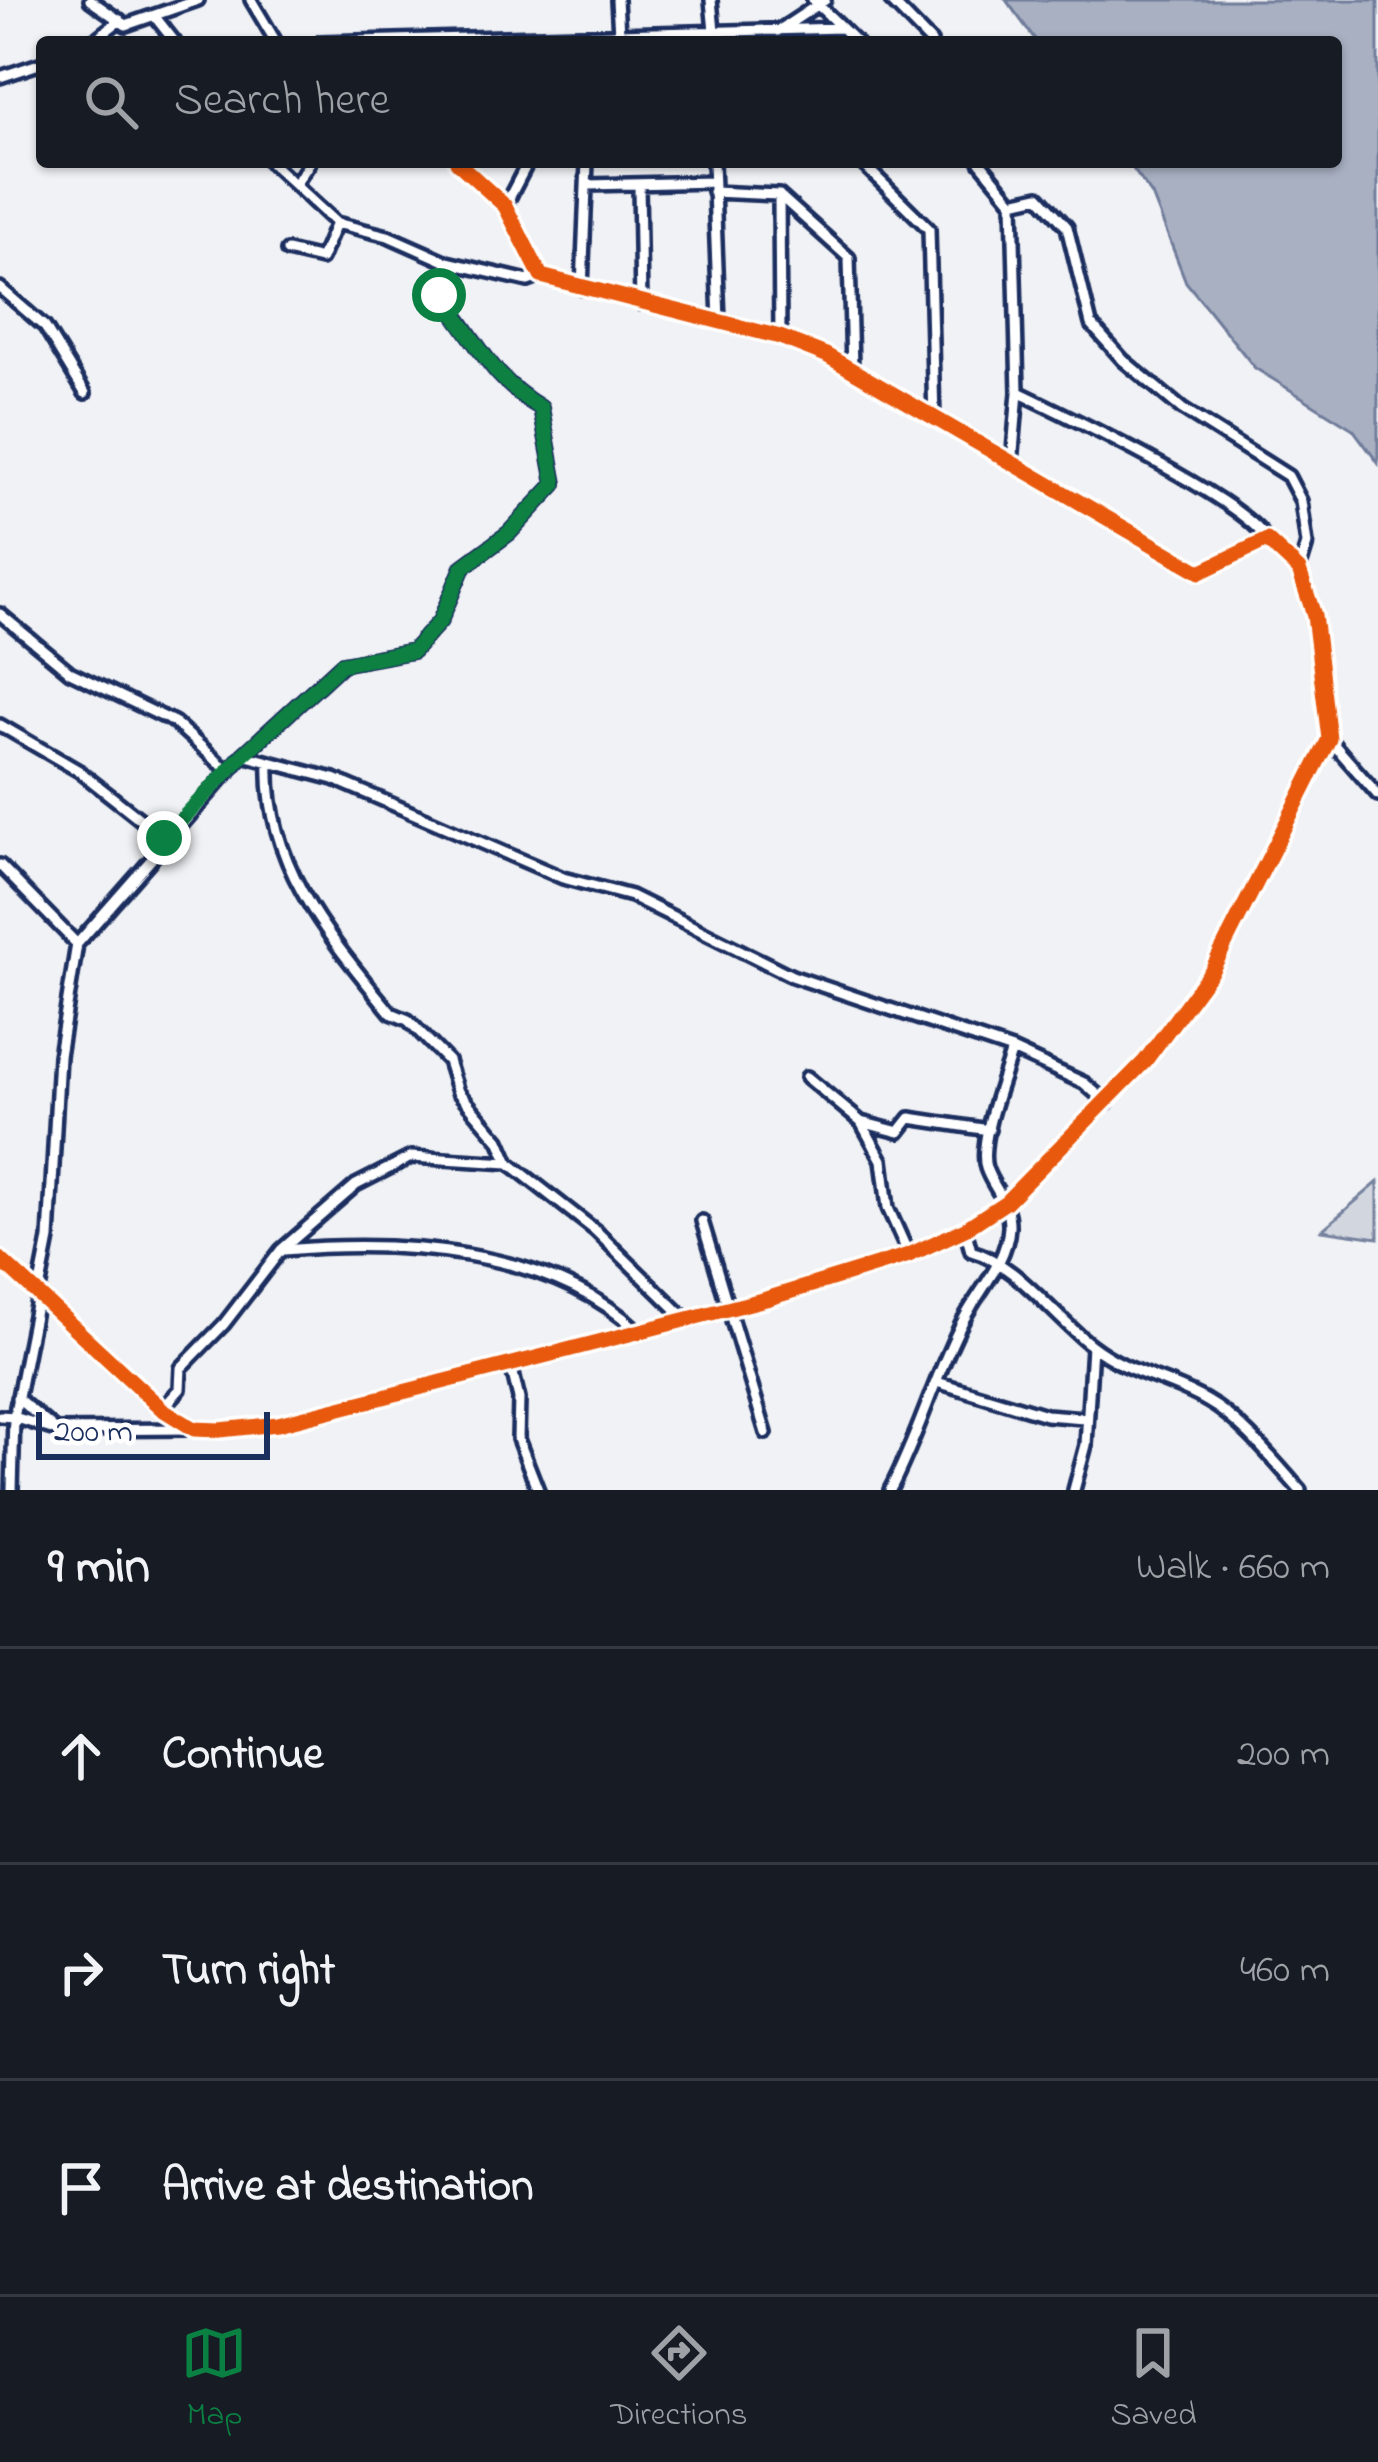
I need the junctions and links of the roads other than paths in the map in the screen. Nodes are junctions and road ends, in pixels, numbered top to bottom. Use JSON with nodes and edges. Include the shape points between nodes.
{"nodes":[{"id":1,"x":90,"y":0,"type":"edge"},
{"id":2,"x":198,"y":0,"type":"edge"},
{"id":3,"x":250,"y":0,"type":"edge"},
{"id":4,"x":617,"y":0,"type":"edge"},
{"id":5,"x":711,"y":0,"type":"edge"},
{"id":6,"x":890,"y":0,"type":"edge"},
{"id":7,"x":817,"y":2,"type":"edge"},
{"id":8,"x":157,"y":19,"type":"junction"},
{"id":9,"x":120,"y":20,"type":"junction"},
{"id":10,"x":842,"y":28,"type":"junction"},
{"id":11,"x":619,"y":34,"type":"junction"},
{"id":12,"x":773,"y":34,"type":"junction"},
{"id":13,"x":100,"y":36,"type":"edge"},
{"id":14,"x":170,"y":36,"type":"edge"},
{"id":15,"x":272,"y":36,"type":"edge"},
{"id":16,"x":600,"y":36,"type":"edge"},
{"id":17,"x":683,"y":36,"type":"edge"},
{"id":18,"x":715,"y":36,"type":"edge"},
{"id":19,"x":734,"y":36,"type":"edge"},
{"id":20,"x":850,"y":36,"type":"edge"},
{"id":21,"x":926,"y":36,"type":"edge"},
{"id":22,"x":36,"y":65,"type":"edge"},
{"id":23,"x":0,"y":77,"type":"edge"},
{"id":24,"x":277,"y":168,"type":"edge"},
{"id":25,"x":306,"y":168,"type":"edge"},
{"id":26,"x":464,"y":168,"type":"edge"},
{"id":27,"x":525,"y":168,"type":"edge"},
{"id":28,"x":587,"y":168,"type":"edge"},
{"id":29,"x":713,"y":168,"type":"edge"},
{"id":30,"x":867,"y":168,"type":"edge"},
{"id":31,"x":985,"y":168,"type":"edge"},
{"id":32,"x":295,"y":185,"type":"junction"},
{"id":33,"x":588,"y":185,"type":"junction"},
{"id":34,"x":639,"y":185,"type":"junction"},
{"id":35,"x":713,"y":187,"type":"junction"},
{"id":36,"x":779,"y":195,"type":"junction"},
{"id":37,"x":1013,"y":202,"type":"junction"},
{"id":38,"x":505,"y":206,"type":"junction"},
{"id":39,"x":336,"y":223,"type":"junction"},
{"id":40,"x":287,"y":251,"type":"dead end"},
{"id":41,"x":447,"y":262,"type":"junction"},
{"id":42,"x":541,"y":276,"type":"junction"},
{"id":43,"x":0,"y":288,"type":"edge"},
{"id":44,"x":582,"y":289,"type":"junction"},
{"id":45,"x":640,"y":304,"type":"junction"},
{"id":46,"x":719,"y":321,"type":"junction"},
{"id":47,"x":780,"y":337,"type":"junction"},
{"id":48,"x":852,"y":368,"type":"junction"},
{"id":49,"x":1018,"y":392,"type":"junction"},
{"id":50,"x":85,"y":393,"type":"dead end"},
{"id":51,"x":934,"y":419,"type":"junction"},
{"id":52,"x":1012,"y":463,"type":"junction"},
{"id":53,"x":1267,"y":540,"type":"junction"},
{"id":54,"x":1299,"y":570,"type":"junction"},
{"id":55,"x":0,"y":614,"type":"edge"},
{"id":56,"x":0,"y":725,"type":"edge"},
{"id":57,"x":1329,"y":739,"type":"junction"},
{"id":58,"x":243,"y":755,"type":"junction"},
{"id":59,"x":269,"y":762,"type":"junction"},
{"id":60,"x":229,"y":772,"type":"junction"},
{"id":61,"x":1378,"y":795,"type":"edge"},
{"id":62,"x":164,"y":838,"type":"junction"},
{"id":63,"x":0,"y":865,"type":"edge"},
{"id":64,"x":77,"y":944,"type":"junction"},
{"id":65,"x":1012,"y":1050,"type":"junction"},
{"id":66,"x":807,"y":1077,"type":"dead end"},
{"id":67,"x":1107,"y":1103,"type":"junction"},
{"id":68,"x":861,"y":1122,"type":"junction"},
{"id":69,"x":989,"y":1130,"type":"junction"},
{"id":70,"x":509,"y":1163,"type":"junction"},
{"id":71,"x":1006,"y":1202,"type":"junction"},
{"id":72,"x":702,"y":1221,"type":"dead end"},
{"id":73,"x":965,"y":1229,"type":"junction"},
{"id":74,"x":281,"y":1250,"type":"junction"},
{"id":75,"x":909,"y":1255,"type":"junction"},
{"id":76,"x":1001,"y":1258,"type":"junction"},
{"id":77,"x":0,"y":1259,"type":"edge"},
{"id":78,"x":39,"y":1293,"type":"junction"},
{"id":79,"x":728,"y":1307,"type":"junction"},
{"id":80,"x":684,"y":1317,"type":"junction"},
{"id":81,"x":637,"y":1330,"type":"junction"},
{"id":82,"x":1092,"y":1346,"type":"junction"},
{"id":83,"x":512,"y":1365,"type":"junction"},
{"id":84,"x":940,"y":1382,"type":"junction"},
{"id":85,"x":17,"y":1398,"type":"junction"},
{"id":86,"x":162,"y":1409,"type":"junction"},
{"id":87,"x":0,"y":1416,"type":"edge"},
{"id":88,"x":14,"y":1417,"type":"junction"},
{"id":89,"x":1084,"y":1418,"type":"junction"},
{"id":90,"x":194,"y":1429,"type":"junction"},
{"id":91,"x":55,"y":1430,"type":"junction"},
{"id":92,"x":766,"y":1433,"type":"dead end"},
{"id":93,"x":12,"y":1490,"type":"edge"},
{"id":94,"x":538,"y":1490,"type":"edge"},
{"id":95,"x":890,"y":1490,"type":"edge"},
{"id":96,"x":1074,"y":1490,"type":"edge"},
{"id":97,"x":1300,"y":1490,"type":"edge"}],
"edges":[{"from":1,"to":9,"type":"street"},
{"from":2,"to":8,"type":"street"},
{"from":3,"to":15,"type":"street"},
{"from":4,"to":11,"type":"street"},
{"from":5,"to":18,"type":"street"},
{"from":6,"to":21,"type":"street"},
{"from":7,"to":10,"type":"street"},
{"from":7,"to":12,"type":"street"},
{"from":8,"to":9,"type":"street"},
{"from":8,"to":14,"type":"street"},
{"from":9,"to":13,"type":"street"},
{"from":10,"to":12,"type":"street"},
{"from":10,"to":20,"type":"street"},
{"from":11,"to":16,"type":"street"},
{"from":11,"to":17,"type":"street"},
{"from":12,"to":19,"type":"street"},
{"from":22,"to":23,"type":"street"},
{"from":24,"to":32,"type":"street"},
{"from":25,"to":32,"type":"street"},
{"from":26,"to":38,"type":"street"},
{"from":27,"to":38,"type":"street"},
{"from":28,"to":33,"type":"street"},
{"from":29,"to":35,"type":"street"},
{"from":30,"to":51,"type":"street","via":[[929,230]]},
{"from":31,"to":37,"type":"street"},
{"from":32,"to":39,"type":"street"},
{"from":33,"to":34,"type":"street"},
{"from":33,"to":44,"type":"street"},
{"from":34,"to":35,"type":"street"},
{"from":34,"to":45,"type":"street"},
{"from":35,"to":36,"type":"street"},
{"from":35,"to":46,"type":"street"},
{"from":36,"to":47,"type":"street"},
{"from":36,"to":48,"type":"street","via":[[849,258]]},
{"from":37,"to":49,"type":"street"},
{"from":37,"to":54,"type":"street","via":[[1039,196],[1066,227],[1091,324],[1123,360],[1182,409],[1288,476],[1301,500],[1306,544]]},
{"from":38,"to":42,"type":"street"},
{"from":39,"to":40,"type":"street","via":[[320,259]]},
{"from":39,"to":41,"type":"street"},
{"from":41,"to":42,"type":"street","via":[[528,281]]},
{"from":41,"to":58,"type":"street","via":[[439,295],[487,366],[541,408],[555,484],[463,567],[440,621],[413,651],[342,664]]},
{"from":42,"to":44,"type":"street"},
{"from":43,"to":50,"type":"street","via":[[45,327]]},
{"from":44,"to":45,"type":"street"},
{"from":45,"to":46,"type":"street"},
{"from":46,"to":47,"type":"street"},
{"from":47,"to":48,"type":"street"},
{"from":48,"to":51,"type":"street"},
{"from":49,"to":52,"type":"street"},
{"from":49,"to":53,"type":"street","via":[[1226,505]]},
{"from":51,"to":52,"type":"street"},
{"from":52,"to":53,"type":"street","via":[[1200,572]]},
{"from":53,"to":54,"type":"street"},
{"from":54,"to":57,"type":"street","via":[[1314,615]]},
{"from":55,"to":60,"type":"street","via":[[70,672],[174,722]]},
{"from":56,"to":62,"type":"street","via":[[79,772]]},
{"from":57,"to":61,"type":"street"},
{"from":57,"to":67,"type":"street","via":[[1212,970]]},
{"from":58,"to":59,"type":"street"},
{"from":58,"to":60,"type":"street"},
{"from":59,"to":65,"type":"street","via":[[344,783],[563,878],[631,896],[792,976]]},
{"from":59,"to":70,"type":"street","via":[[272,827],[295,888],[391,1013],[448,1061],[458,1092]]},
{"from":60,"to":62,"type":"street"},
{"from":62,"to":64,"type":"street"},
{"from":63,"to":64,"type":"street"},
{"from":64,"to":78,"type":"street"},
{"from":65,"to":67,"type":"street","via":[[1084,1083]]},
{"from":65,"to":69,"type":"street"},
{"from":66,"to":68,"type":"street"},
{"from":67,"to":71,"type":"street"},
{"from":68,"to":69,"type":"street","via":[[898,1132],[910,1118]]},
{"from":68,"to":75,"type":"street","via":[[882,1160],[888,1208]]},
{"from":69,"to":71,"type":"street","via":[[986,1167]]},
{"from":70,"to":74,"type":"street","via":[[399,1161],[356,1185]]},
{"from":70,"to":80,"type":"street","via":[[596,1231]]},
{"from":71,"to":73,"type":"street"},
{"from":71,"to":76,"type":"street"},
{"from":72,"to":79,"type":"street"},
{"from":73,"to":75,"type":"street"},
{"from":73,"to":76,"type":"street","via":[[970,1250]]},
{"from":74,"to":81,"type":"street","via":[[405,1250],[537,1273],[574,1284]]},
{"from":74,"to":86,"type":"street","via":[[181,1368],[180,1389]]},
{"from":75,"to":79,"type":"street"},
{"from":76,"to":82,"type":"street"},
{"from":76,"to":84,"type":"street","via":[[962,1322]]},
{"from":77,"to":78,"type":"street"},
{"from":78,"to":85,"type":"street"},
{"from":78,"to":86,"type":"street"},
{"from":79,"to":80,"type":"street"},
{"from":79,"to":92,"type":"street"},
{"from":80,"to":81,"type":"street"},
{"from":81,"to":83,"type":"street"},
{"from":82,"to":89,"type":"street"},
{"from":82,"to":97,"type":"street","via":[[1130,1372],[1208,1401]]},
{"from":83,"to":90,"type":"street","via":[[278,1424]]},
{"from":83,"to":94,"type":"street","via":[[518,1438]]},
{"from":84,"to":89,"type":"street","via":[[1046,1415]]},
{"from":84,"to":95,"type":"street"},
{"from":85,"to":88,"type":"street"},
{"from":85,"to":91,"type":"street"},
{"from":86,"to":90,"type":"street"},
{"from":87,"to":88,"type":"street"},
{"from":88,"to":91,"type":"street"},
{"from":88,"to":93,"type":"street"},
{"from":89,"to":96,"type":"street"},
{"from":90,"to":91,"type":"street"}]}
